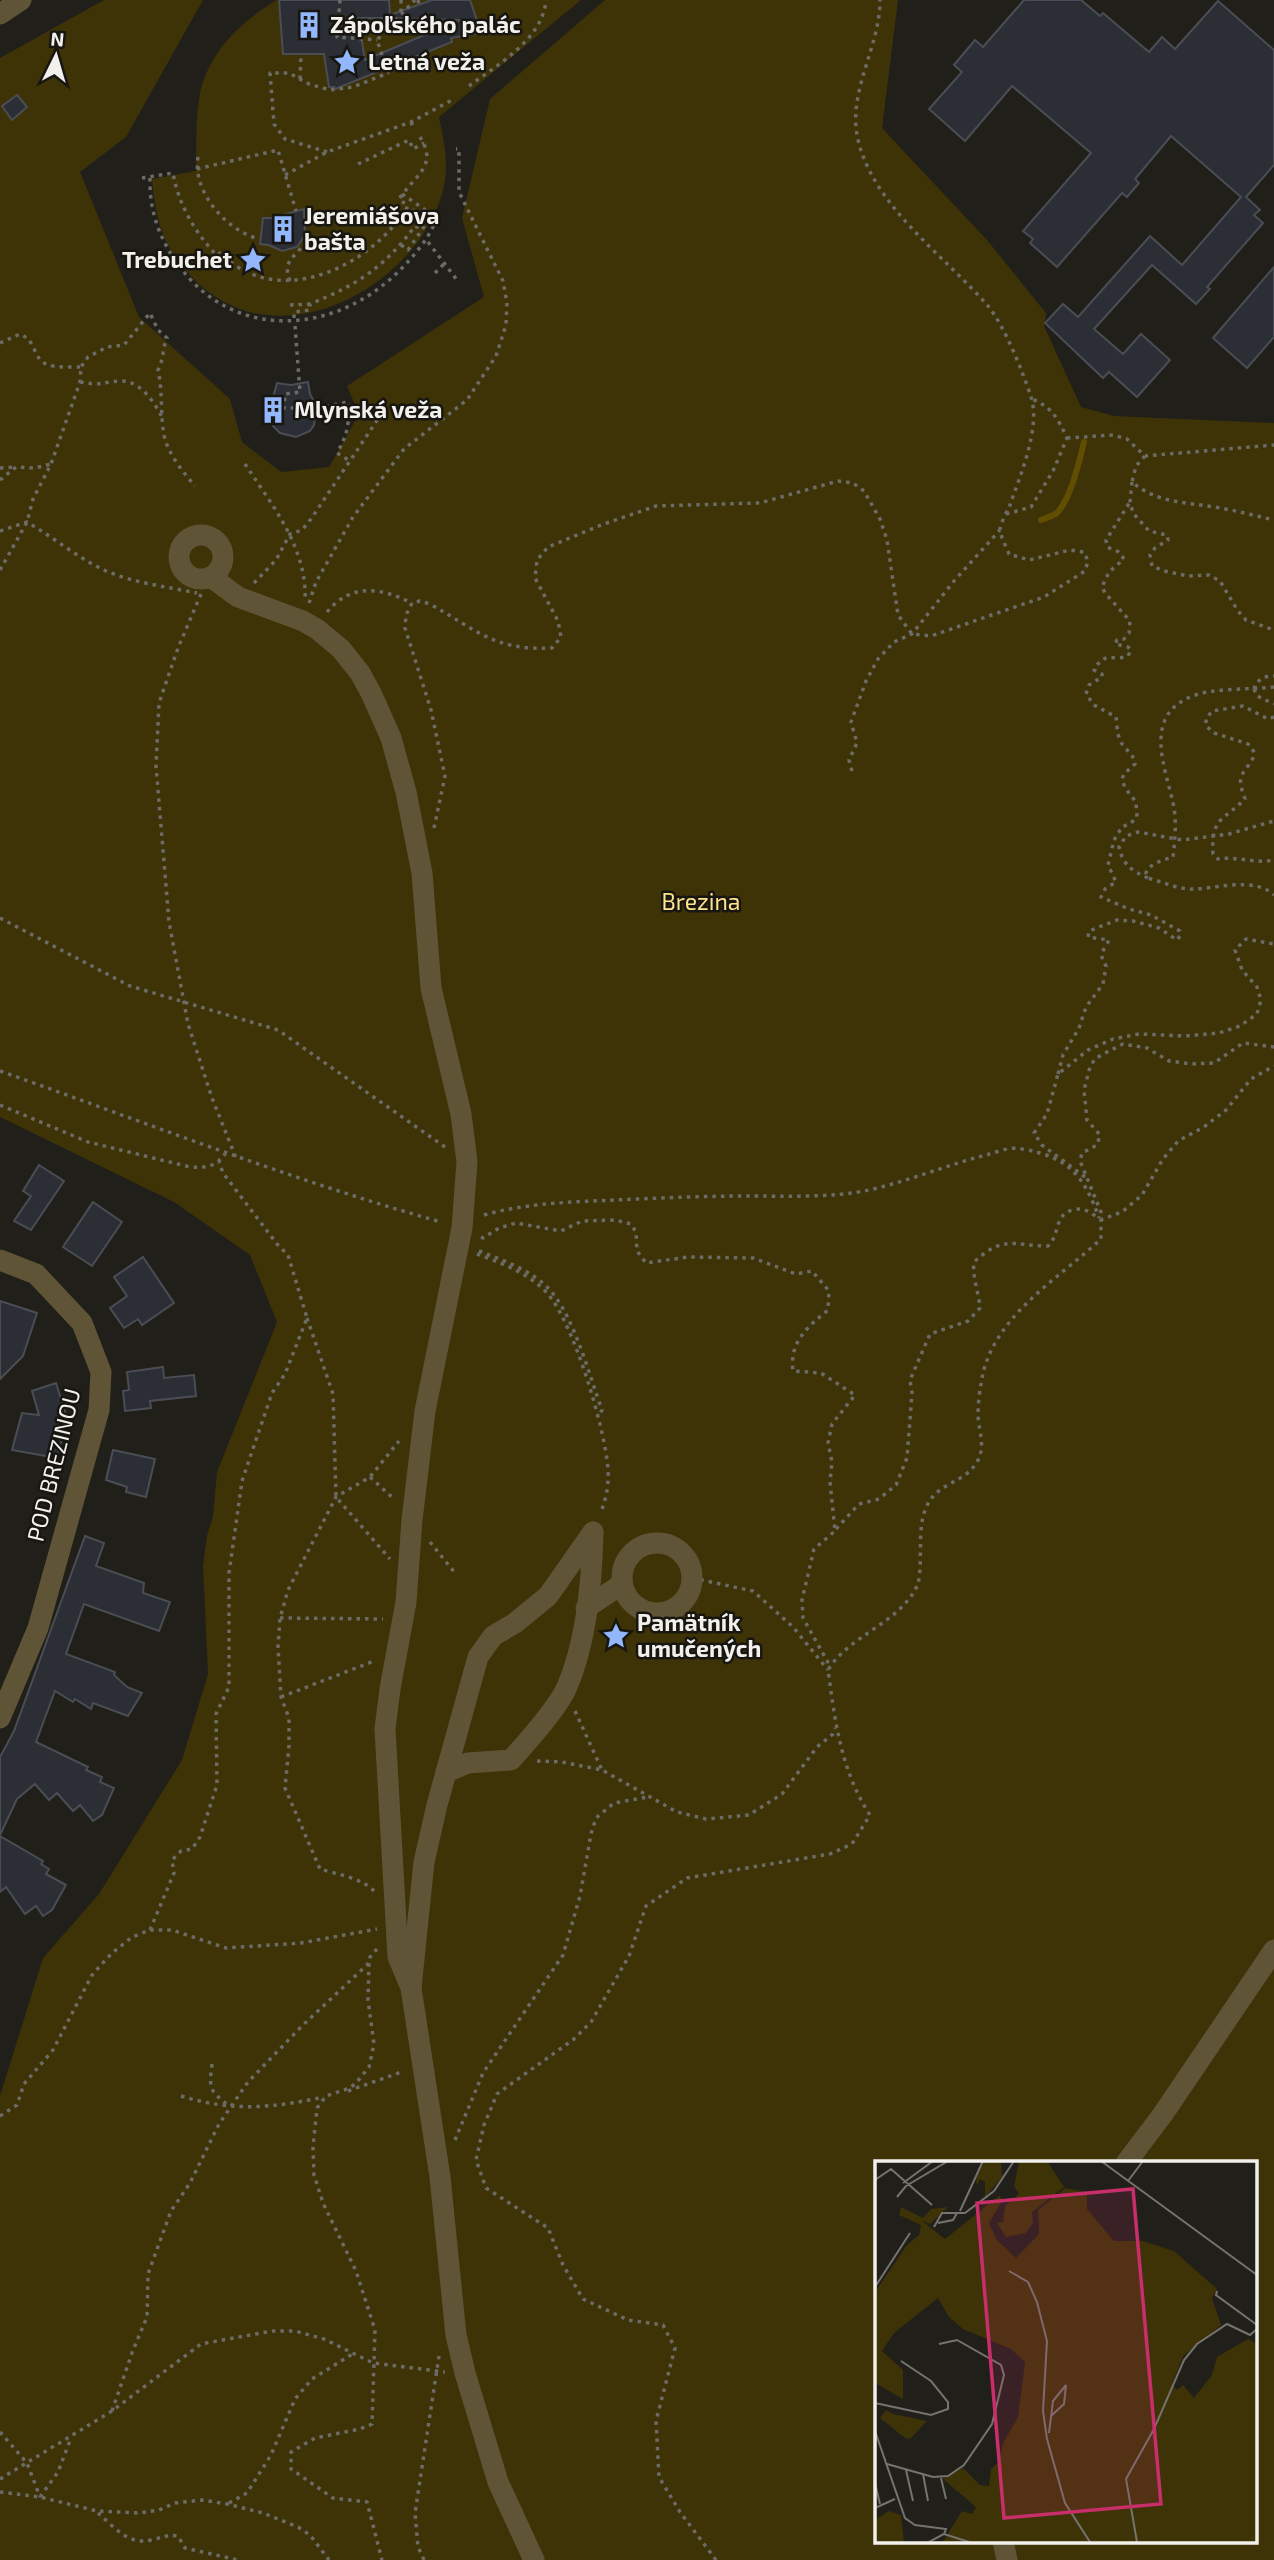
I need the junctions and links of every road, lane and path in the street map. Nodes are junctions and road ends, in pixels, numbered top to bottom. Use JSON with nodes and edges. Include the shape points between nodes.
{"nodes":[{"id":1,"x":21,"y":0,"type":"edge"},
{"id":2,"x":340,"y":0,"type":"edge"},
{"id":3,"x":401,"y":0,"type":"edge"},
{"id":4,"x":546,"y":0,"type":"edge"},
{"id":5,"x":880,"y":0,"type":"edge"},
{"id":6,"x":417,"y":2,"type":"edge"},
{"id":7,"x":401,"y":13,"type":"junction"},
{"id":8,"x":0,"y":14,"type":"edge"},
{"id":9,"x":377,"y":40,"type":"junction"},
{"id":10,"x":301,"y":55,"type":"dead end"},
{"id":11,"x":382,"y":55,"type":"dead end"},
{"id":12,"x":387,"y":68,"type":"dead end"},
{"id":13,"x":300,"y":79,"type":"junction"},
{"id":14,"x":469,"y":86,"type":"dead end"},
{"id":15,"x":454,"y":99,"type":"dead end"},
{"id":16,"x":411,"y":122,"type":"junction"},
{"id":17,"x":414,"y":129,"type":"dead end"},
{"id":18,"x":418,"y":134,"type":"dead end"},
{"id":19,"x":424,"y":143,"type":"junction"},
{"id":20,"x":456,"y":149,"type":"dead end"},
{"id":21,"x":327,"y":152,"type":"junction"},
{"id":22,"x":198,"y":157,"type":"dead end"},
{"id":23,"x":358,"y":164,"type":"dead end"},
{"id":24,"x":197,"y":169,"type":"junction"},
{"id":25,"x":285,"y":175,"type":"junction"},
{"id":26,"x":142,"y":178,"type":"dead end"},
{"id":27,"x":150,"y":178,"type":"junction"},
{"id":28,"x":402,"y":194,"type":"junction"},
{"id":29,"x":408,"y":206,"type":"junction"},
{"id":30,"x":296,"y":211,"type":"dead end"},
{"id":31,"x":419,"y":228,"type":"dead end"},
{"id":32,"x":260,"y":239,"type":"dead end"},
{"id":33,"x":428,"y":242,"type":"dead end"},
{"id":34,"x":305,"y":243,"type":"dead end"},
{"id":35,"x":401,"y":244,"type":"junction"},
{"id":36,"x":445,"y":264,"type":"junction"},
{"id":37,"x":435,"y":273,"type":"dead end"},
{"id":38,"x":457,"y":280,"type":"dead end"},
{"id":39,"x":290,"y":281,"type":"junction"},
{"id":40,"x":310,"y":304,"type":"junction"},
{"id":41,"x":290,"y":305,"type":"dead end"},
{"id":42,"x":294,"y":318,"type":"dead end"},
{"id":43,"x":295,"y":326,"type":"dead end"},
{"id":44,"x":0,"y":343,"type":"edge"},
{"id":45,"x":81,"y":367,"type":"junction"},
{"id":46,"x":80,"y":382,"type":"junction"},
{"id":47,"x":1032,"y":399,"type":"junction"},
{"id":48,"x":309,"y":408,"type":"dead end"},
{"id":49,"x":317,"y":408,"type":"dead end"},
{"id":50,"x":163,"y":418,"type":"junction"},
{"id":51,"x":378,"y":419,"type":"dead end"},
{"id":52,"x":1067,"y":438,"type":"junction"},
{"id":53,"x":1274,"y":445,"type":"edge"},
{"id":54,"x":1145,"y":456,"type":"junction"},
{"id":55,"x":350,"y":461,"type":"junction"},
{"id":56,"x":51,"y":464,"type":"junction"},
{"id":57,"x":244,"y":464,"type":"dead end"},
{"id":58,"x":16,"y":467,"type":"junction"},
{"id":59,"x":0,"y":468,"type":"edge"},
{"id":60,"x":0,"y":480,"type":"edge"},
{"id":61,"x":1132,"y":482,"type":"junction"},
{"id":62,"x":195,"y":486,"type":"dead end"},
{"id":63,"x":1130,"y":502,"type":"junction"},
{"id":64,"x":1006,"y":514,"type":"junction"},
{"id":65,"x":1274,"y":520,"type":"edge"},
{"id":66,"x":27,"y":522,"type":"junction"},
{"id":67,"x":1000,"y":530,"type":"junction"},
{"id":68,"x":0,"y":531,"type":"edge"},
{"id":69,"x":290,"y":534,"type":"junction"},
{"id":70,"x":0,"y":569,"type":"edge"},
{"id":71,"x":206,"y":586,"type":"junction"},
{"id":72,"x":238,"y":597,"type":"junction"},
{"id":73,"x":412,"y":603,"type":"junction"},
{"id":74,"x":310,"y":625,"type":"junction"},
{"id":75,"x":1274,"y":630,"type":"edge"},
{"id":76,"x":912,"y":634,"type":"junction"},
{"id":77,"x":1274,"y":676,"type":"edge"},
{"id":78,"x":1274,"y":687,"type":"edge"},
{"id":79,"x":1254,"y":689,"type":"junction"},
{"id":80,"x":1274,"y":704,"type":"edge"},
{"id":81,"x":1274,"y":717,"type":"edge"},
{"id":82,"x":852,"y":771,"type":"dead end"},
{"id":83,"x":1274,"y":821,"type":"edge"},
{"id":84,"x":1213,"y":835,"type":"junction"},
{"id":85,"x":431,"y":839,"type":"dead end"},
{"id":86,"x":1175,"y":840,"type":"junction"},
{"id":87,"x":1274,"y":860,"type":"edge"},
{"id":88,"x":1148,"y":878,"type":"junction"},
{"id":89,"x":1274,"y":895,"type":"edge"},
{"id":90,"x":0,"y":918,"type":"edge"},
{"id":91,"x":1274,"y":944,"type":"edge"},
{"id":92,"x":184,"y":1004,"type":"junction"},
{"id":93,"x":1274,"y":1047,"type":"edge"},
{"id":94,"x":1274,"y":1066,"type":"edge"},
{"id":95,"x":0,"y":1071,"type":"edge"},
{"id":96,"x":1058,"y":1074,"type":"junction"},
{"id":97,"x":0,"y":1105,"type":"edge"},
{"id":98,"x":225,"y":1154,"type":"junction"},
{"id":99,"x":236,"y":1157,"type":"junction"},
{"id":100,"x":219,"y":1162,"type":"junction"},
{"id":101,"x":467,"y":1162,"type":"junction"},
{"id":102,"x":1086,"y":1178,"type":"junction"},
{"id":103,"x":1100,"y":1220,"type":"junction"},
{"id":104,"x":465,"y":1243,"type":"junction"},
{"id":105,"x":0,"y":1260,"type":"edge"},
{"id":106,"x":307,"y":1318,"type":"junction"},
{"id":107,"x":598,"y":1418,"type":"junction"},
{"id":108,"x":422,"y":1434,"type":"junction"},
{"id":109,"x":370,"y":1477,"type":"junction"},
{"id":110,"x":336,"y":1497,"type":"junction"},
{"id":111,"x":412,"y":1520,"type":"junction"},
{"id":112,"x":835,"y":1531,"type":"junction"},
{"id":113,"x":593,"y":1532,"type":"junction"},
{"id":114,"x":455,"y":1573,"type":"dead end"},
{"id":115,"x":408,"y":1578,"type":"junction"},
{"id":116,"x":692,"y":1578,"type":"junction"},
{"id":117,"x":622,"y":1584,"type":"junction"},
{"id":118,"x":586,"y":1608,"type":"junction"},
{"id":119,"x":280,"y":1618,"type":"junction"},
{"id":120,"x":401,"y":1628,"type":"junction"},
{"id":121,"x":829,"y":1668,"type":"junction"},
{"id":122,"x":566,"y":1689,"type":"junction"},
{"id":123,"x":281,"y":1697,"type":"junction"},
{"id":124,"x":0,"y":1718,"type":"edge"},
{"id":125,"x":835,"y":1727,"type":"junction"},
{"id":126,"x":511,"y":1760,"type":"junction"},
{"id":127,"x":602,"y":1770,"type":"junction"},
{"id":128,"x":446,"y":1772,"type":"junction"},
{"id":129,"x":648,"y":1797,"type":"junction"},
{"id":130,"x":396,"y":1918,"type":"junction"},
{"id":131,"x":150,"y":1930,"type":"junction"},
{"id":132,"x":1274,"y":1950,"type":"edge"},
{"id":133,"x":411,"y":1988,"type":"junction"},
{"id":134,"x":212,"y":2064,"type":"dead end"},
{"id":135,"x":422,"y":2064,"type":"junction"},
{"id":136,"x":181,"y":2096,"type":"dead end"},
{"id":137,"x":326,"y":2096,"type":"junction"},
{"id":138,"x":231,"y":2107,"type":"junction"},
{"id":139,"x":0,"y":2116,"type":"edge"},
{"id":140,"x":454,"y":2142,"type":"dead end"},
{"id":141,"x":1128,"y":2161,"type":"edge"},
{"id":142,"x":355,"y":2352,"type":"junction"},
{"id":143,"x":373,"y":2363,"type":"junction"},
{"id":144,"x":112,"y":2411,"type":"junction"},
{"id":145,"x":0,"y":2432,"type":"edge"},
{"id":146,"x":72,"y":2435,"type":"junction"},
{"id":147,"x":27,"y":2463,"type":"junction"},
{"id":148,"x":0,"y":2479,"type":"edge"},
{"id":149,"x":0,"y":2492,"type":"edge"},
{"id":150,"x":40,"y":2497,"type":"junction"},
{"id":151,"x":227,"y":2504,"type":"junction"},
{"id":152,"x":97,"y":2511,"type":"junction"},
{"id":153,"x":1003,"y":2542,"type":"edge"},
{"id":154,"x":238,"y":2560,"type":"edge"},
{"id":155,"x":329,"y":2560,"type":"edge"},
{"id":156,"x":382,"y":2560,"type":"edge"},
{"id":157,"x":424,"y":2560,"type":"edge"},
{"id":158,"x":534,"y":2560,"type":"edge"},
{"id":159,"x":716,"y":2560,"type":"edge"},
{"id":160,"x":1007,"y":2560,"type":"edge"}],
"edges":[{"from":1,"to":8,"type":"street"},
{"from":2,"to":9,"type":"path","via":[[337,37]]},
{"from":3,"to":7,"type":"path"},
{"from":4,"to":14,"type":"path","via":[[543,15],[524,42]]},
{"from":5,"to":47,"type":"path","via":[[880,20],[857,98],[857,134],[869,170],[888,200],[989,308]]},
{"from":6,"to":7,"type":"path"},
{"from":7,"to":9,"type":"path"},
{"from":9,"to":11,"type":"path"},
{"from":10,"to":13,"type":"path"},
{"from":12,"to":13,"type":"path","via":[[388,73],[353,87],[330,90]]},
{"from":13,"to":21,"type":"path","via":[[289,73],[270,73],[274,124],[285,139]]},
{"from":15,"to":16,"type":"path"},
{"from":16,"to":17,"type":"path"},
{"from":16,"to":21,"type":"path"},
{"from":18,"to":19,"type":"path"},
{"from":19,"to":23,"type":"path","via":[[413,149],[409,139]]},
{"from":19,"to":28,"type":"path","via":[[427,162]]},
{"from":20,"to":74,"type":"path","via":[[459,192],[503,281],[506,325],[496,356],[467,400],[404,449],[353,517],[316,582]]},
{"from":21,"to":25,"type":"path"},
{"from":22,"to":24,"type":"path"},
{"from":24,"to":25,"type":"path","via":[[278,150]]},
{"from":24,"to":32,"type":"path","via":[[207,197],[219,213]]},
{"from":25,"to":30,"type":"path"},
{"from":26,"to":27,"type":"path"},
{"from":27,"to":28,"type":"path","via":[[161,236],[184,274],[226,307],[252,318],[280,321],[315,318],[359,303],[410,261],[437,218]]},
{"from":27,"to":39,"type":"path","via":[[173,173],[184,210],[217,256],[220,253],[252,274]]},
{"from":28,"to":29,"type":"path","via":[[399,199]]},
{"from":29,"to":35,"type":"path","via":[[428,221],[408,250]]},
{"from":29,"to":39,"type":"path","via":[[391,232],[368,251],[316,277]]},
{"from":31,"to":35,"type":"path","via":[[415,226]]},
{"from":33,"to":36,"type":"path"},
{"from":34,"to":39,"type":"path","via":[[289,258]]},
{"from":35,"to":40,"type":"path","via":[[364,279]]},
{"from":36,"to":37,"type":"path"},
{"from":36,"to":38,"type":"path"},
{"from":40,"to":41,"type":"path"},
{"from":40,"to":42,"type":"path","via":[[310,310],[294,312]]},
{"from":43,"to":48,"type":"path","via":[[300,392],[285,394],[284,408]]},
{"from":44,"to":45,"type":"path","via":[[20,334],[47,365]]},
{"from":45,"to":46,"type":"path"},
{"from":45,"to":50,"type":"path","via":[[88,357],[107,347],[124,345],[150,313],[167,338],[158,370]]},
{"from":46,"to":50,"type":"path","via":[[128,382],[153,401]]},
{"from":46,"to":56,"type":"path"},
{"from":47,"to":52,"type":"path","via":[[1047,405]]},
{"from":47,"to":64,"type":"path","via":[[1033,427]]},
{"from":49,"to":55,"type":"path","via":[[348,402],[346,437],[337,453]]},
{"from":50,"to":62,"type":"path","via":[[170,448]]},
{"from":51,"to":55,"type":"path"},
{"from":52,"to":54,"type":"path","via":[[1113,435],[1127,439]]},
{"from":52,"to":64,"type":"path","via":[[1031,507]]},
{"from":53,"to":54,"type":"path"},
{"from":54,"to":61,"type":"path","via":[[1136,466]]},
{"from":55,"to":69,"type":"path","via":[[302,530]]},
{"from":56,"to":58,"type":"path"},
{"from":56,"to":66,"type":"path"},
{"from":57,"to":69,"type":"path"},
{"from":58,"to":59,"type":"path"},
{"from":58,"to":60,"type":"path"},
{"from":61,"to":63,"type":"path"},
{"from":61,"to":65,"type":"path","via":[[1146,494],[1170,501]]},
{"from":63,"to":75,"type":"path","via":[[1133,513],[1149,531],[1167,535],[1168,540],[1150,555],[1152,566],[1188,576],[1209,575],[1220,581],[1246,620]]},
{"from":63,"to":96,"type":"path","via":[[1106,540],[1107,547],[1124,559],[1109,572],[1102,587],[1130,621],[1129,633],[1115,644],[1131,650],[1125,658],[1101,660],[1094,670],[1102,677],[1089,685],[1086,694],[1094,705],[1116,717],[1118,736],[1135,757],[1135,764],[1122,779],[1136,802],[1137,817],[1122,827],[1114,840],[1108,865],[1116,882],[1101,897],[1151,915],[1180,931],[1181,936],[1177,940],[1159,928],[1117,920],[1089,931],[1088,937],[1109,940],[1101,951],[1106,966],[1103,984],[1086,1007]]},
{"from":64,"to":67,"type":"path"},
{"from":66,"to":68,"type":"path"},
{"from":66,"to":70,"type":"path"},
{"from":66,"to":71,"type":"path","via":[[109,572]]},
{"from":67,"to":76,"type":"path"},
{"from":67,"to":76,"type":"path","via":[[1009,554],[1029,560],[1070,550],[1084,552],[1088,561],[1085,571],[1044,597],[998,614],[931,636]]},
{"from":69,"to":72,"type":"path","via":[[276,560]]},
{"from":69,"to":74,"type":"path","via":[[306,586]]},
{"from":71,"to":72,"type":"street"},
{"from":71,"to":92,"type":"path","via":[[159,703],[157,733],[168,908]]},
{"from":72,"to":74,"type":"street"},
{"from":73,"to":74,"type":"path","via":[[369,589],[350,595]]},
{"from":73,"to":76,"type":"path","via":[[430,604],[490,640],[531,649],[552,648],[561,637],[558,621],[535,578],[537,560],[548,547],[656,506],[760,503],[838,481],[864,491],[880,519],[898,615]]},
{"from":73,"to":85,"type":"path","via":[[405,628],[431,710],[444,776]]},
{"from":74,"to":101,"type":"street","via":[[341,649],[360,673],[391,738],[422,873],[431,988],[461,1114]]},
{"from":76,"to":82,"type":"path","via":[[894,642],[866,681],[851,722],[857,743],[849,760]]},
{"from":77,"to":79,"type":"path","via":[[1256,682]]},
{"from":78,"to":79,"type":"path"},
{"from":79,"to":80,"type":"path","via":[[1257,696]]},
{"from":79,"to":86,"type":"path","via":[[1189,697],[1163,720],[1160,732],[1174,805]]},
{"from":81,"to":84,"type":"path","via":[[1268,719],[1243,706],[1212,711],[1206,719],[1214,733],[1248,744],[1254,753],[1241,776],[1245,799],[1222,816]]},
{"from":83,"to":84,"type":"path"},
{"from":84,"to":86,"type":"path"},
{"from":84,"to":87,"type":"path","via":[[1213,854],[1218,859]]},
{"from":86,"to":88,"type":"path","via":[[1173,857],[1148,869]]},
{"from":86,"to":88,"type":"path","via":[[1138,832],[1126,836],[1119,847],[1122,860]]},
{"from":88,"to":89,"type":"path","via":[[1192,889],[1252,887]]},
{"from":90,"to":92,"type":"path","via":[[130,986]]},
{"from":91,"to":96,"type":"path","via":[[1246,939],[1235,950],[1261,1000],[1257,1014],[1240,1026],[1203,1035],[1139,1034],[1113,1039],[1088,1050]]},
{"from":92,"to":99,"type":"path","via":[[212,1098]]},
{"from":92,"to":101,"type":"path","via":[[278,1030]]},
{"from":93,"to":102,"type":"path","via":[[1243,1043],[1214,1063],[1192,1065],[1124,1044],[1095,1059],[1084,1090],[1087,1121],[1100,1136],[1097,1145],[1082,1153]]},
{"from":94,"to":103,"type":"path","via":[[1251,1079],[1226,1110],[1178,1141],[1142,1195],[1122,1212]]},
{"from":95,"to":98,"type":"path"},
{"from":96,"to":102,"type":"path","via":[[1047,1114],[1034,1133]]},
{"from":97,"to":100,"type":"path","via":[[88,1142],[190,1167],[206,1168]]},
{"from":98,"to":99,"type":"path"},
{"from":98,"to":100,"type":"path"},
{"from":99,"to":104,"type":"path","via":[[369,1202]]},
{"from":100,"to":106,"type":"path","via":[[288,1255]]},
{"from":101,"to":104,"type":"street"},
{"from":102,"to":103,"type":"path"},
{"from":103,"to":104,"type":"path","via":[[1090,1192],[1076,1174],[1053,1158],[1020,1148],[868,1190],[562,1202],[505,1209],[468,1220]]},
{"from":103,"to":112,"type":"path","via":[[1079,1208],[1066,1211],[1048,1246],[1000,1244],[974,1262],[980,1308],[968,1321],[930,1334],[910,1380],[907,1458],[896,1485],[879,1499],[859,1504]]},
{"from":103,"to":121,"type":"path","via":[[1101,1239],[1006,1325],[988,1361],[978,1415],[983,1448],[964,1476],[948,1482],[930,1499],[920,1538],[918,1585]]},
{"from":104,"to":107,"type":"path","via":[[545,1289],[559,1307]]},
{"from":104,"to":107,"type":"path","via":[[546,1286],[562,1305],[602,1410]]},
{"from":104,"to":108,"type":"street","via":[[436,1350]]},
{"from":104,"to":112,"type":"path","via":[[516,1223],[561,1231],[582,1221],[615,1220],[631,1224],[636,1231],[637,1251],[646,1264],[688,1258],[752,1258],[796,1273],[812,1271],[829,1291],[828,1310],[808,1325],[791,1356],[793,1371],[821,1373],[855,1395],[832,1424],[828,1443]]},
{"from":105,"to":124,"type":"street","name":"POD BREZINOU","via":[[36,1274],[82,1323],[101,1372],[99,1410],[38,1628]]},
{"from":106,"to":110,"type":"path","via":[[333,1394]]},
{"from":106,"to":131,"type":"path","via":[[285,1374],[272,1393],[242,1481],[229,1573],[229,1687],[216,1714],[217,1785],[200,1837],[192,1849],[181,1851],[172,1860],[174,1873]]},
{"from":107,"to":113,"type":"path","via":[[608,1485]]},
{"from":108,"to":109,"type":"path","via":[[402,1438]]},
{"from":108,"to":111,"type":"street"},
{"from":109,"to":110,"type":"path"},
{"from":109,"to":111,"type":"path"},
{"from":110,"to":115,"type":"path"},
{"from":110,"to":119,"type":"path","via":[[288,1590]]},
{"from":111,"to":114,"type":"path"},
{"from":111,"to":115,"type":"street"},
{"from":112,"to":121,"type":"path","via":[[814,1549],[802,1600],[803,1618]]},
{"from":113,"to":118,"type":"street"},
{"from":113,"to":128,"type":"street","via":[[548,1596],[493,1636],[478,1657]]},
{"from":115,"to":120,"type":"street"},
{"from":116,"to":117,"type":"street","via":[[686,1598],[660,1613],[639,1608]]},
{"from":116,"to":117,"type":"street","via":[[680,1551],[652,1543],[642,1545],[628,1558]]},
{"from":116,"to":121,"type":"path","via":[[752,1591],[793,1627]]},
{"from":117,"to":118,"type":"street"},
{"from":118,"to":122,"type":"street"},
{"from":119,"to":120,"type":"path"},
{"from":119,"to":123,"type":"path"},
{"from":120,"to":123,"type":"path","via":[[378,1660]]},
{"from":120,"to":130,"type":"street","via":[[386,1729]]},
{"from":121,"to":125,"type":"path"},
{"from":122,"to":126,"type":"street"},
{"from":122,"to":127,"type":"path"},
{"from":123,"to":130,"type":"path","via":[[289,1718],[285,1788],[320,1869],[370,1887]]},
{"from":125,"to":129,"type":"path","via":[[782,1794],[749,1815],[706,1819],[677,1812]]},
{"from":125,"to":159,"type":"path","via":[[856,1794],[870,1815],[852,1844],[830,1854],[687,1878],[646,1906],[629,1956],[591,2022],[575,2039],[497,2094],[476,2160],[486,2188],[548,2228],[583,2299],[628,2320],[663,2325],[675,2348],[656,2421],[659,2477]]},
{"from":126,"to":127,"type":"path","via":[[562,1762]]},
{"from":126,"to":128,"type":"street","via":[[468,1763]]},
{"from":127,"to":129,"type":"path"},
{"from":128,"to":133,"type":"street","via":[[424,1862]]},
{"from":129,"to":140,"type":"path","via":[[614,1803],[596,1818],[564,1955],[483,2073]]},
{"from":130,"to":131,"type":"path","via":[[301,1943],[226,1948],[172,1930]]},
{"from":130,"to":133,"type":"street","via":[[398,1957]]},
{"from":131,"to":139,"type":"path","via":[[132,1937],[92,1975],[53,2050],[24,2084],[17,2105]]},
{"from":132,"to":141,"type":"street"},
{"from":133,"to":135,"type":"street"},
{"from":134,"to":138,"type":"path","via":[[212,2092]]},
{"from":135,"to":137,"type":"path"},
{"from":135,"to":158,"type":"street","via":[[459,2348],[498,2482]]},
{"from":136,"to":138,"type":"path"},
{"from":137,"to":138,"type":"path","via":[[270,2107]]},
{"from":137,"to":138,"type":"path","via":[[350,2088],[369,2067],[374,2044],[369,1963],[248,2082]]},
{"from":137,"to":143,"type":"path","via":[[317,2108],[314,2175],[356,2271],[374,2330]]},
{"from":138,"to":144,"type":"path","via":[[171,2211],[148,2274],[147,2317]]},
{"from":142,"to":143,"type":"path"},
{"from":142,"to":144,"type":"path","via":[[295,2331],[201,2344]]},
{"from":142,"to":151,"type":"path","via":[[313,2379],[295,2399],[271,2455],[247,2493]]},
{"from":143,"to":156,"type":"path","via":[[372,2424],[315,2438],[291,2452],[291,2469],[332,2498],[368,2502]]},
{"from":143,"to":157,"type":"path","via":[[436,2371],[415,2513]]},
{"from":144,"to":146,"type":"path"},
{"from":145,"to":147,"type":"path"},
{"from":146,"to":147,"type":"path"},
{"from":146,"to":150,"type":"path","via":[[58,2472]]},
{"from":147,"to":148,"type":"path"},
{"from":147,"to":150,"type":"path"},
{"from":149,"to":150,"type":"path"},
{"from":150,"to":152,"type":"path"},
{"from":151,"to":152,"type":"path","via":[[202,2500],[139,2513]]},
{"from":151,"to":155,"type":"path","via":[[298,2527]]},
{"from":152,"to":154,"type":"path","via":[[134,2541],[178,2536],[185,2548]]},
{"from":153,"to":160,"type":"street"}]}
